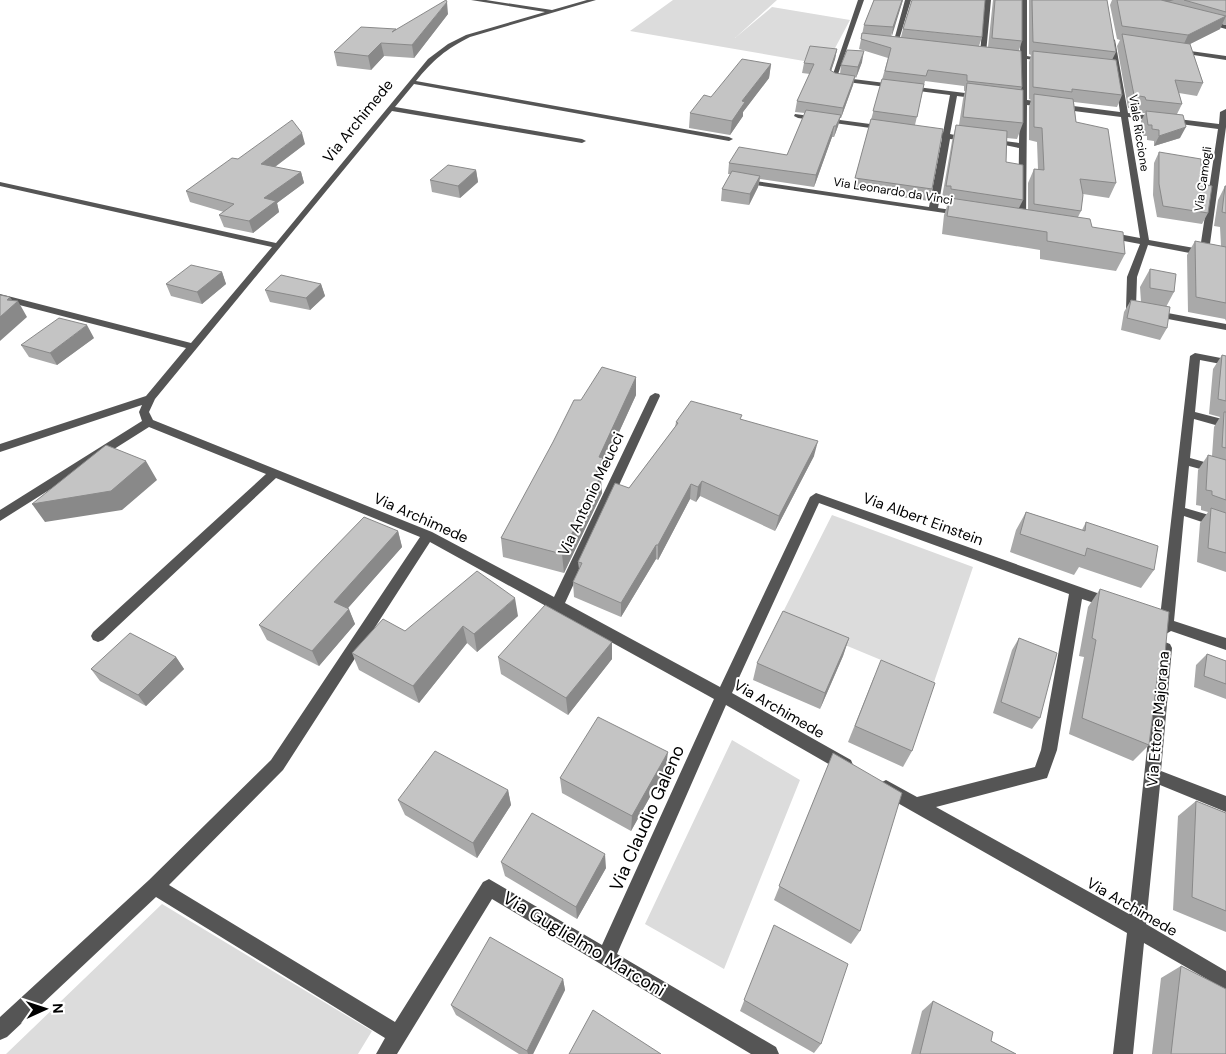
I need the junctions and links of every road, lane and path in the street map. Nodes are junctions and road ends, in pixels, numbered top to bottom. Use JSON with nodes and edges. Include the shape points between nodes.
{"nodes":[{"id":1,"x":474,"y":0,"type":"edge"},
{"id":2,"x":593,"y":0,"type":"edge"},
{"id":3,"x":861,"y":0,"type":"edge"},
{"id":4,"x":908,"y":0,"type":"edge"},
{"id":5,"x":988,"y":0,"type":"edge"},
{"id":6,"x":1024,"y":0,"type":"edge"},
{"id":7,"x":555,"y":11,"type":"junction"},
{"id":8,"x":1200,"y":20,"type":"edge"},
{"id":9,"x":1226,"y":27,"type":"edge"},
{"id":10,"x":1111,"y":34,"type":"edge"},
{"id":11,"x":848,"y":38,"type":"junction"},
{"id":12,"x":858,"y":39,"type":"dead end"},
{"id":13,"x":886,"y":42,"type":"edge"},
{"id":14,"x":1112,"y":42,"type":"junction"},
{"id":15,"x":895,"y":43,"type":"junction"},
{"id":16,"x":1122,"y":43,"type":"edge"},
{"id":17,"x":905,"y":44,"type":"edge"},
{"id":18,"x":1169,"y":50,"type":"edge"},
{"id":19,"x":973,"y":52,"type":"edge"},
{"id":20,"x":983,"y":53,"type":"junction"},
{"id":21,"x":991,"y":54,"type":"edge"},
{"id":22,"x":999,"y":55,"type":"edge"},
{"id":23,"x":1023,"y":58,"type":"junction"},
{"id":24,"x":1226,"y":58,"type":"edge"},
{"id":25,"x":1051,"y":61,"type":"edge"},
{"id":26,"x":1107,"y":67,"type":"edge"},
{"id":27,"x":1116,"y":68,"type":"junction"},
{"id":28,"x":411,"y":82,"type":"junction"},
{"id":29,"x":954,"y":94,"type":"junction"},
{"id":30,"x":993,"y":99,"type":"edge"},
{"id":31,"x":1002,"y":100,"type":"edge"},
{"id":32,"x":1022,"y":102,"type":"junction"},
{"id":33,"x":389,"y":108,"type":"junction"},
{"id":34,"x":1226,"y":111,"type":"edge"},
{"id":35,"x":1124,"y":114,"type":"junction"},
{"id":36,"x":798,"y":116,"type":"dead end"},
{"id":37,"x":1222,"y":127,"type":"junction"},
{"id":38,"x":892,"y":128,"type":"edge"},
{"id":39,"x":920,"y":132,"type":"edge"},
{"id":40,"x":948,"y":136,"type":"junction"},
{"id":41,"x":729,"y":138,"type":"dead end"},
{"id":42,"x":976,"y":140,"type":"edge"},
{"id":43,"x":985,"y":141,"type":"edge"},
{"id":44,"x":582,"y":142,"type":"dead end"},
{"id":45,"x":1022,"y":146,"type":"junction"},
{"id":46,"x":734,"y":179,"type":"edge"},
{"id":47,"x":0,"y":184,"type":"edge"},
{"id":48,"x":933,"y":210,"type":"junction"},
{"id":49,"x":972,"y":215,"type":"edge"},
{"id":50,"x":1012,"y":221,"type":"edge"},
{"id":51,"x":1022,"y":222,"type":"junction"},
{"id":52,"x":1031,"y":224,"type":"edge"},
{"id":53,"x":1098,"y":234,"type":"edge"},
{"id":54,"x":1145,"y":241,"type":"junction"},
{"id":55,"x":278,"y":246,"type":"junction"},
{"id":56,"x":1204,"y":252,"type":"junction"},
{"id":57,"x":1226,"y":257,"type":"edge"},
{"id":58,"x":0,"y":297,"type":"edge"},
{"id":59,"x":1226,"y":327,"type":"edge"},
{"id":60,"x":192,"y":347,"type":"junction"},
{"id":61,"x":1226,"y":362,"type":"edge"},
{"id":62,"x":655,"y":396,"type":"dead end"},
{"id":63,"x":150,"y":398,"type":"junction"},
{"id":64,"x":1189,"y":414,"type":"junction"},
{"id":65,"x":148,"y":422,"type":"junction"},
{"id":66,"x":1226,"y":424,"type":"edge"},
{"id":67,"x":0,"y":448,"type":"edge"},
{"id":68,"x":1184,"y":460,"type":"junction"},
{"id":69,"x":1226,"y":472,"type":"edge"},
{"id":70,"x":274,"y":473,"type":"junction"},
{"id":71,"x":1178,"y":510,"type":"junction"},
{"id":72,"x":0,"y":516,"type":"edge"},
{"id":73,"x":1226,"y":525,"type":"edge"},
{"id":74,"x":428,"y":535,"type":"junction"},
{"id":75,"x":1076,"y":592,"type":"junction"},
{"id":76,"x":557,"y":605,"type":"junction"},
{"id":77,"x":1122,"y":608,"type":"edge"},
{"id":78,"x":1140,"y":614,"type":"edge"},
{"id":79,"x":1167,"y":624,"type":"junction"},
{"id":80,"x":98,"y":636,"type":"dead end"},
{"id":81,"x":1226,"y":644,"type":"edge"},
{"id":82,"x":723,"y":696,"type":"junction"},
{"id":83,"x":857,"y":772,"type":"edge"},
{"id":84,"x":1153,"y":776,"type":"junction"},
{"id":85,"x":874,"y":782,"type":"edge"},
{"id":86,"x":1226,"y":804,"type":"edge"},
{"id":87,"x":916,"y":806,"type":"junction"},
{"id":88,"x":154,"y":886,"type":"junction"},
{"id":89,"x":1136,"y":928,"type":"junction"},
{"id":90,"x":606,"y":957,"type":"junction"},
{"id":91,"x":1226,"y":981,"type":"edge"},
{"id":92,"x":0,"y":1030,"type":"edge"},
{"id":93,"x":398,"y":1035,"type":"junction"},
{"id":94,"x":386,"y":1054,"type":"edge"},
{"id":95,"x":769,"y":1054,"type":"edge"},
{"id":96,"x":1123,"y":1054,"type":"edge"}],
"edges":[{"from":1,"to":7,"type":"street"},
{"from":2,"to":7,"type":"street","name":"Via Archimede"},
{"from":3,"to":11,"type":"street"},
{"from":4,"to":15,"type":"street"},
{"from":5,"to":20,"type":"street"},
{"from":6,"to":23,"type":"street"},
{"from":7,"to":28,"type":"street","name":"Via Archimede","via":[[462,36],[430,60]]},
{"from":8,"to":9,"type":"street"},
{"from":10,"to":14,"type":"street","name":"Viale Riccione"},
{"from":11,"to":12,"type":"street"},
{"from":11,"to":29,"type":"street","via":[[834,79]]},
{"from":13,"to":15,"type":"street"},
{"from":14,"to":16,"type":"street"},
{"from":14,"to":27,"type":"street","name":"Viale Riccione"},
{"from":15,"to":17,"type":"street"},
{"from":18,"to":24,"type":"street"},
{"from":19,"to":20,"type":"street"},
{"from":20,"to":21,"type":"street"},
{"from":22,"to":23,"type":"street"},
{"from":23,"to":25,"type":"street"},
{"from":23,"to":32,"type":"street"},
{"from":26,"to":27,"type":"street"},
{"from":27,"to":35,"type":"street","name":"Viale Riccione"},
{"from":28,"to":33,"type":"street","name":"Via Archimede"},
{"from":28,"to":41,"type":"street"},
{"from":29,"to":30,"type":"street"},
{"from":29,"to":40,"type":"street"},
{"from":31,"to":32,"type":"street"},
{"from":32,"to":35,"type":"street"},
{"from":32,"to":45,"type":"street"},
{"from":33,"to":44,"type":"street"},
{"from":33,"to":55,"type":"street","name":"Via Archimede"},
{"from":34,"to":37,"type":"street","name":"Via Camogli"},
{"from":35,"to":37,"type":"street"},
{"from":35,"to":54,"type":"street","name":"Viale Riccione"},
{"from":36,"to":38,"type":"street"},
{"from":37,"to":56,"type":"street","name":"Via Camogli"},
{"from":39,"to":40,"type":"street"},
{"from":40,"to":42,"type":"street"},
{"from":40,"to":48,"type":"street"},
{"from":43,"to":45,"type":"street"},
{"from":45,"to":51,"type":"street"},
{"from":46,"to":48,"type":"street","name":"Via Leonardo da Vinci"},
{"from":47,"to":55,"type":"street"},
{"from":48,"to":49,"type":"street","name":"Via Leonardo da Vinci"},
{"from":50,"to":51,"type":"street"},
{"from":51,"to":52,"type":"street"},
{"from":53,"to":54,"type":"street"},
{"from":54,"to":56,"type":"street"},
{"from":54,"to":59,"type":"street","via":[[1132,277],[1131,309]]},
{"from":55,"to":60,"type":"street","name":"Via Archimede"},
{"from":56,"to":57,"type":"street"},
{"from":58,"to":60,"type":"street"},
{"from":60,"to":63,"type":"street","name":"Via Archimede"},
{"from":61,"to":64,"type":"street","name":"Via Ettore Majorana","via":[[1195,356]]},
{"from":62,"to":76,"type":"street","name":"Via Antonio Meucci"},
{"from":63,"to":65,"type":"street","via":[[144,412]]},
{"from":63,"to":67,"type":"street"},
{"from":64,"to":66,"type":"street"},
{"from":64,"to":68,"type":"street","name":"Via Ettore Majorana"},
{"from":65,"to":70,"type":"street","name":"Via Archimede"},
{"from":65,"to":72,"type":"street"},
{"from":68,"to":69,"type":"street"},
{"from":68,"to":71,"type":"street","name":"Via Ettore Majorana"},
{"from":70,"to":74,"type":"street","name":"Via Archimede"},
{"from":70,"to":80,"type":"street"},
{"from":71,"to":73,"type":"street"},
{"from":71,"to":79,"type":"street","name":"Via Ettore Majorana"},
{"from":74,"to":76,"type":"street","name":"Via Archimede"},
{"from":74,"to":88,"type":"street","via":[[277,765]]},
{"from":75,"to":77,"type":"street","name":"Via Albert Einstein"},
{"from":75,"to":82,"type":"street","name":"Via Albert Einstein","via":[[816,497]]},
{"from":75,"to":87,"type":"street","via":[[1049,750],[1041,773]]},
{"from":76,"to":82,"type":"street","name":"Via Archimede"},
{"from":78,"to":79,"type":"street"},
{"from":79,"to":81,"type":"street"},
{"from":79,"to":84,"type":"street","name":"Via Ettore Majorana"},
{"from":82,"to":83,"type":"street","name":"Via Archimede"},
{"from":82,"to":90,"type":"street","name":"Via Claudio Galeno"},
{"from":84,"to":86,"type":"street"},
{"from":84,"to":89,"type":"street","name":"Via Ettore Majorana"},
{"from":85,"to":87,"type":"street","name":"Via Archimede"},
{"from":87,"to":89,"type":"street","name":"Via Archimede"},
{"from":88,"to":92,"type":"street"},
{"from":88,"to":93,"type":"street"},
{"from":89,"to":91,"type":"street","name":"Via Archimede"},
{"from":89,"to":96,"type":"street","name":"Via Ettore Majorana"},
{"from":90,"to":93,"type":"street","name":"Via Guglielmo Marconi","via":[[489,888]]},
{"from":90,"to":95,"type":"street","name":"Via Guglielmo Marconi"},
{"from":93,"to":94,"type":"street","name":"Via Guglielmo Marconi"}]}
